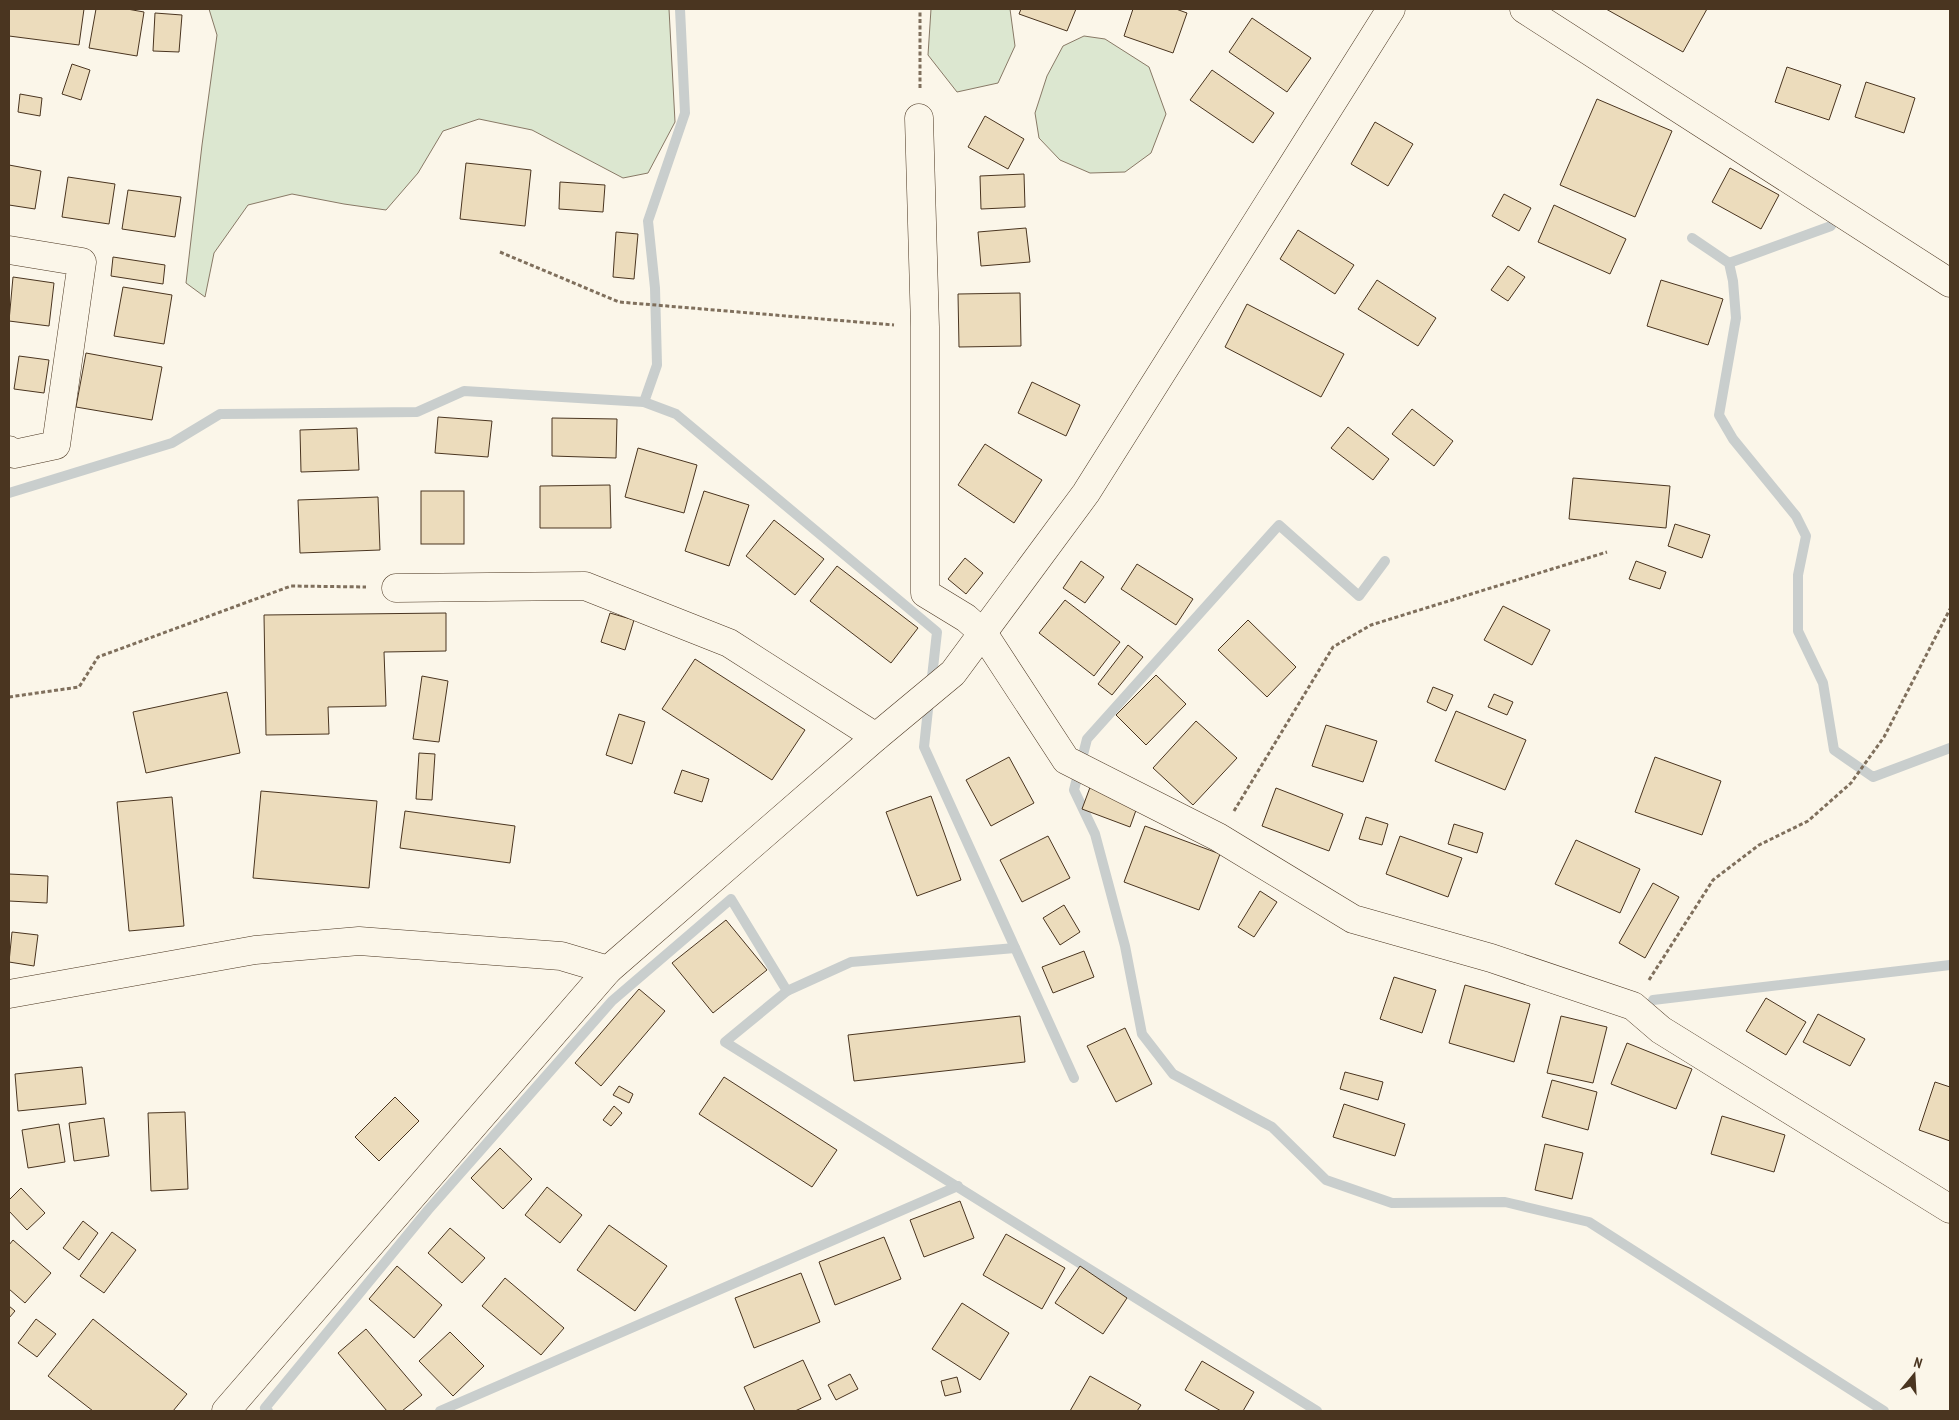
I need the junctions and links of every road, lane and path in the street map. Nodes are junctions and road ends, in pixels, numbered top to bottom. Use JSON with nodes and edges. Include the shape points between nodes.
{"nodes":[{"id":1,"x":920,"y":9,"type":"edge"},
{"id":2,"x":1391,"y":9,"type":"edge"},
{"id":3,"x":1524,"y":9,"type":"edge"},
{"id":4,"x":919,"y":118,"type":"joint"},
{"id":5,"x":9,"y":250,"type":"edge"},
{"id":6,"x":500,"y":252,"type":"dead end"},
{"id":7,"x":1950,"y":283,"type":"edge"},
{"id":8,"x":925,"y":327,"type":"junction"},
{"id":9,"x":9,"y":450,"type":"edge"},
{"id":10,"x":1607,"y":552,"type":"dead end"},
{"id":11,"x":396,"y":588,"type":"joint"},
{"id":12,"x":1950,"y":609,"type":"edge"},
{"id":13,"x":983,"y":633,"type":"junction"},
{"id":14,"x":9,"y":697,"type":"edge"},
{"id":15,"x":876,"y":737,"type":"junction"},
{"id":16,"x":1218,"y":837,"type":"junction"},
{"id":17,"x":608,"y":970,"type":"junction"},
{"id":18,"x":9,"y":994,"type":"edge"},
{"id":19,"x":1633,"y":1006,"type":"junction"},
{"id":20,"x":1950,"y":1209,"type":"edge"},
{"id":21,"x":226,"y":1411,"type":"edge"}],
"edges":[{"from":1,"to":4,"type":"path"},
{"from":2,"to":13,"type":"street","via":[[1086,493]]},
{"from":3,"to":7,"type":"street"},
{"from":4,"to":8,"type":"street"},
{"from":5,"to":9,"type":"street","via":[[82,262],[56,445],[14,454]]},
{"from":6,"to":8,"type":"path","via":[[619,302]]},
{"from":8,"to":13,"type":"street","via":[[925,593],[966,618]]},
{"from":10,"to":16,"type":"path","via":[[1370,625],[1333,647]]},
{"from":11,"to":14,"type":"path","via":[[291,586],[98,657],[79,687]]},
{"from":11,"to":15,"type":"street","via":[[585,586],[729,643]]},
{"from":12,"to":19,"type":"path","via":[[1884,737],[1851,783],[1808,821],[1759,845],[1713,880]]},
{"from":13,"to":15,"type":"street","via":[[952,673]]},
{"from":13,"to":16,"type":"street","via":[[1066,760]]},
{"from":15,"to":17,"type":"street"},
{"from":16,"to":19,"type":"street","via":[[1353,918],[1491,958]]},
{"from":17,"to":18,"type":"street","via":[[561,956],[360,941],[255,950]]},
{"from":17,"to":21,"type":"street"},
{"from":19,"to":20,"type":"street","via":[[1661,1030]]}]}
